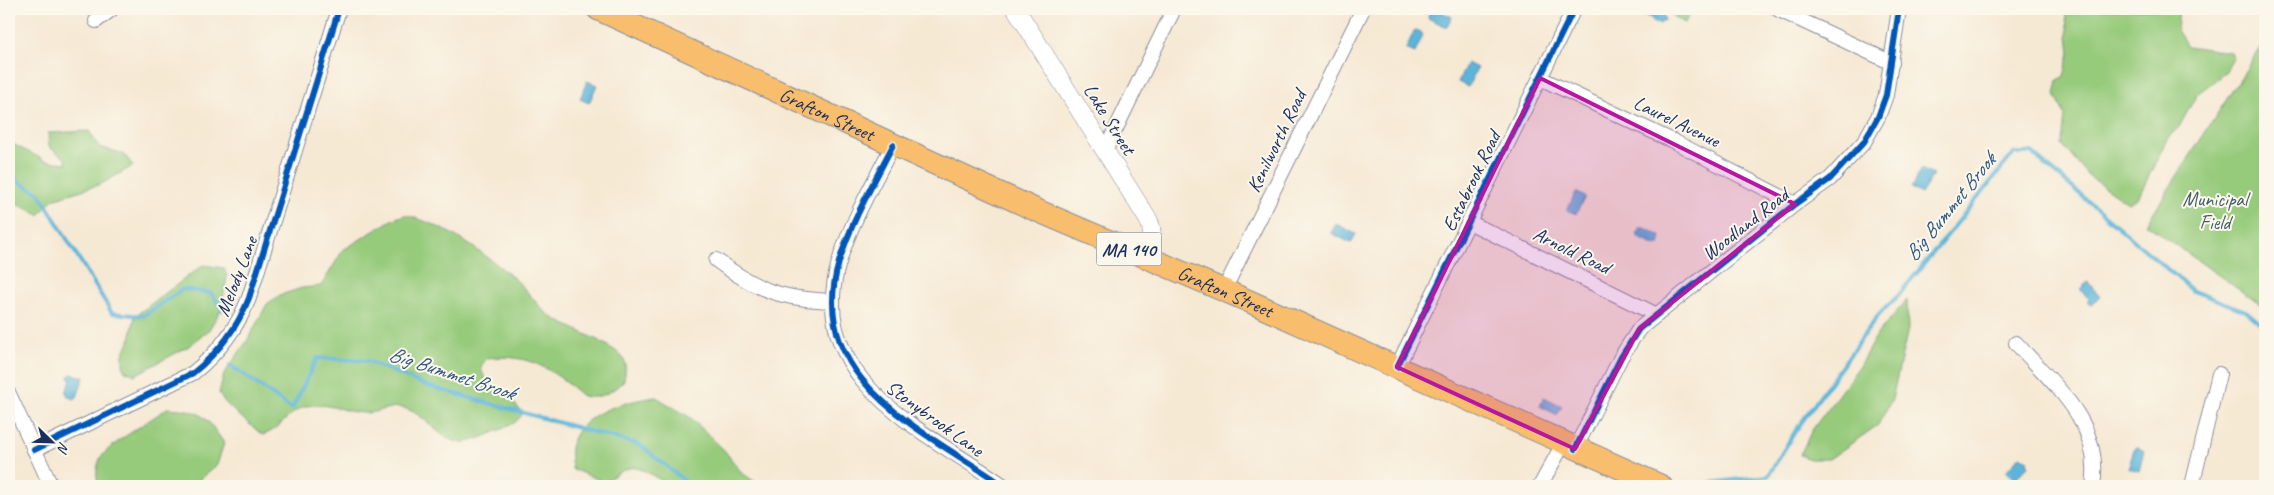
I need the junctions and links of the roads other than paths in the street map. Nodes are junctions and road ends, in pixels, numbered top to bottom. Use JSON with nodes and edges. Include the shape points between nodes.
{"nodes":[{"id":1,"x":112,"y":9,"type":"edge"},
{"id":2,"x":339,"y":9,"type":"edge"},
{"id":3,"x":1016,"y":9,"type":"edge"},
{"id":4,"x":1174,"y":9,"type":"edge"},
{"id":5,"x":1364,"y":9,"type":"edge"},
{"id":6,"x":1574,"y":9,"type":"edge"},
{"id":7,"x":1777,"y":9,"type":"edge"},
{"id":8,"x":1899,"y":9,"type":"edge"},
{"id":9,"x":610,"y":11,"type":"edge"},
{"id":10,"x":96,"y":21,"type":"dead end"},
{"id":11,"x":1892,"y":63,"type":"junction"},
{"id":12,"x":1540,"y":78,"type":"junction"},
{"id":13,"x":893,"y":145,"type":"junction"},
{"id":14,"x":1105,"y":150,"type":"junction"},
{"id":15,"x":1795,"y":204,"type":"junction"},
{"id":16,"x":1469,"y":222,"type":"junction"},
{"id":17,"x":1144,"y":256,"type":"junction"},
{"id":18,"x":716,"y":260,"type":"dead end"},
{"id":19,"x":1224,"y":290,"type":"junction"},
{"id":20,"x":833,"y":301,"type":"junction"},
{"id":21,"x":1657,"y":315,"type":"junction"},
{"id":22,"x":2016,"y":343,"type":"dead end"},
{"id":23,"x":1397,"y":367,"type":"junction"},
{"id":24,"x":2219,"y":374,"type":"dead end"},
{"id":25,"x":9,"y":394,"type":"edge"},
{"id":26,"x":1569,"y":446,"type":"junction"},
{"id":27,"x":34,"y":450,"type":"junction"},
{"id":28,"x":51,"y":486,"type":"edge"},
{"id":29,"x":1004,"y":486,"type":"edge"},
{"id":30,"x":1540,"y":486,"type":"edge"},
{"id":31,"x":1662,"y":486,"type":"edge"},
{"id":32,"x":2093,"y":486,"type":"edge"},
{"id":33,"x":2192,"y":486,"type":"edge"}],
"edges":[{"from":1,"to":10,"type":"street"},
{"from":2,"to":27,"type":"street","name":"Melody Lane","via":[[249,298],[232,334],[214,355],[187,377]]},
{"from":3,"to":14,"type":"street","name":"Lake Street"},
{"from":4,"to":14,"type":"street"},
{"from":5,"to":19,"type":"street","name":"Kenilworth Road"},
{"from":6,"to":12,"type":"street","name":"Estabrook Road"},
{"from":7,"to":11,"type":"street"},
{"from":8,"to":11,"type":"street","name":"Woodland Road"},
{"from":9,"to":13,"type":"main road","name":"Grafton Street","number":"MA 140"},
{"from":11,"to":15,"type":"street","name":"Woodland Road","via":[[1886,95],[1867,138],[1830,179]]},
{"from":12,"to":15,"type":"street","name":"Laurel Avenue"},
{"from":12,"to":16,"type":"street","name":"Estabrook Road"},
{"from":13,"to":17,"type":"main road","name":"Grafton Street","number":"MA 140"},
{"from":13,"to":20,"type":"street","name":"Stonybrook Lane","via":[[844,247]]},
{"from":14,"to":17,"type":"street","name":"Lake Street","via":[[1151,225],[1151,238]]},
{"from":15,"to":21,"type":"street","name":"Woodland Road"},
{"from":16,"to":21,"type":"street","name":"Arnold Road"},
{"from":16,"to":23,"type":"street","name":"Estabrook Road"},
{"from":17,"to":19,"type":"main road","name":"Grafton Street","number":"MA 140"},
{"from":18,"to":20,"type":"street","via":[[747,282],[778,295]]},
{"from":19,"to":23,"type":"main road","name":"Grafton Street","number":"MA 140"},
{"from":20,"to":29,"type":"street","name":"Stonybrook Lane","via":[[841,348],[872,393]]},
{"from":21,"to":26,"type":"street","name":"Woodland Road","via":[[1639,329]]},
{"from":22,"to":32,"type":"street","via":[[2084,424],[2094,456]]},
{"from":23,"to":26,"type":"main road","name":"Grafton Street","number":"MA 140"},
{"from":24,"to":33,"type":"street"},
{"from":25,"to":27,"type":"street"},
{"from":26,"to":30,"type":"street","name":"Woodland Road"},
{"from":26,"to":31,"type":"main road","name":"Grafton Street","number":"MA 140"},
{"from":27,"to":28,"type":"street"}]}
